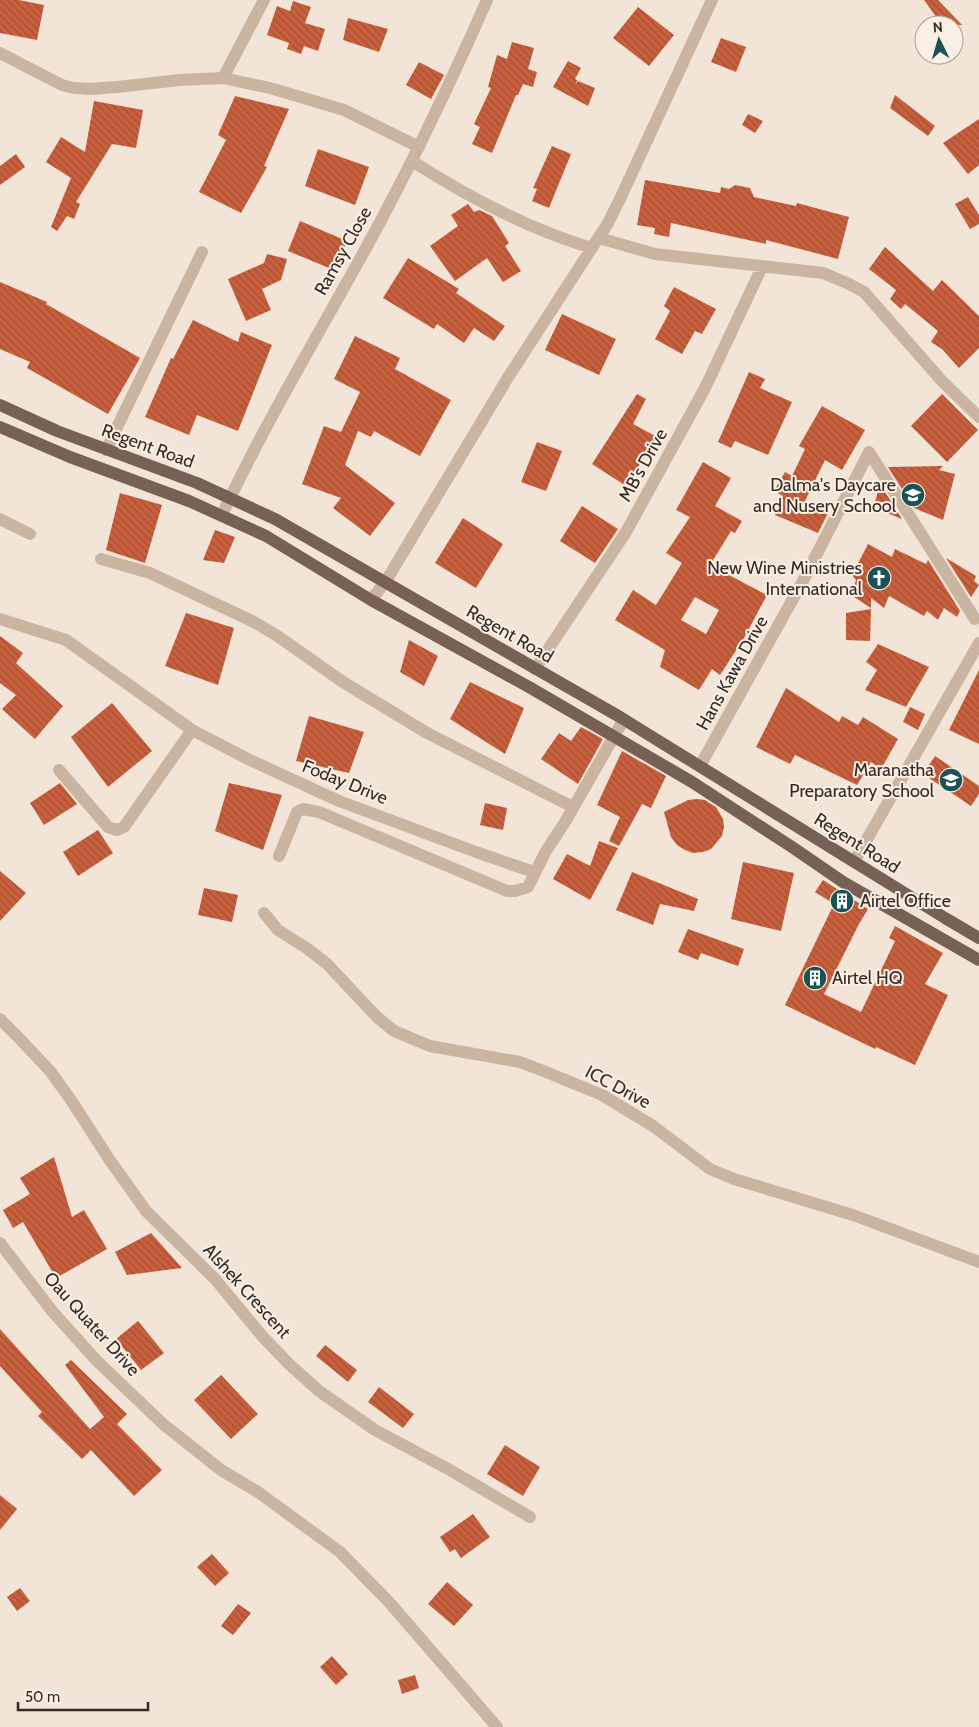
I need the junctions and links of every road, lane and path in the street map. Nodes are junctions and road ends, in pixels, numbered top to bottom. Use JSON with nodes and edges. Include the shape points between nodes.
{"nodes":[{"id":1,"x":264,"y":0,"type":"edge"},
{"id":2,"x":487,"y":0,"type":"edge"},
{"id":3,"x":712,"y":0,"type":"edge"},
{"id":4,"x":0,"y":53,"type":"edge"},
{"id":5,"x":223,"y":78,"type":"junction"},
{"id":6,"x":419,"y":147,"type":"junction"},
{"id":7,"x":412,"y":161,"type":"junction"},
{"id":8,"x":595,"y":243,"type":"junction"},
{"id":9,"x":202,"y":252,"type":"dead end"},
{"id":10,"x":762,"y":267,"type":"junction"},
{"id":11,"x":0,"y":404,"type":"edge"},
{"id":12,"x":979,"y":417,"type":"edge"},
{"id":13,"x":0,"y":427,"type":"edge"},
{"id":14,"x":106,"y":450,"type":"junction"},
{"id":15,"x":230,"y":498,"type":"junction"},
{"id":16,"x":222,"y":515,"type":"junction"},
{"id":17,"x":0,"y":519,"type":"edge"},
{"id":18,"x":30,"y":534,"type":"dead end"},
{"id":19,"x":101,"y":559,"type":"dead end"},
{"id":20,"x":386,"y":581,"type":"junction"},
{"id":21,"x":370,"y":600,"type":"junction"},
{"id":22,"x":0,"y":619,"type":"edge"},
{"id":23,"x":975,"y":619,"type":"dead end"},
{"id":24,"x":979,"y":643,"type":"edge"},
{"id":25,"x":536,"y":669,"type":"junction"},
{"id":26,"x":624,"y":719,"type":"junction"},
{"id":27,"x":192,"y":730,"type":"junction"},
{"id":28,"x":613,"y":736,"type":"junction"},
{"id":29,"x":700,"y":766,"type":"junction"},
{"id":30,"x":59,"y":770,"type":"dead end"},
{"id":31,"x":573,"y":807,"type":"junction"},
{"id":32,"x":279,"y":856,"type":"dead end"},
{"id":33,"x":854,"y":862,"type":"junction"},
{"id":34,"x":534,"y":872,"type":"junction"},
{"id":35,"x":264,"y":913,"type":"dead end"},
{"id":36,"x":945,"y":918,"type":"junction"},
{"id":37,"x":936,"y":936,"type":"junction"},
{"id":38,"x":979,"y":938,"type":"edge"},
{"id":39,"x":979,"y":960,"type":"edge"},
{"id":40,"x":0,"y":1019,"type":"edge"},
{"id":41,"x":0,"y":1243,"type":"edge"},
{"id":42,"x":979,"y":1262,"type":"edge"},
{"id":43,"x":530,"y":1517,"type":"dead end"},
{"id":44,"x":497,"y":1727,"type":"edge"}],
"edges":[{"from":1,"to":5,"type":"street"},
{"from":2,"to":6,"type":"street","name":"Ramsy Close"},
{"from":3,"to":8,"type":"street","via":[[620,199]]},
{"from":4,"to":5,"type":"street","via":[[74,88]]},
{"from":5,"to":6,"type":"street","via":[[344,110]]},
{"from":6,"to":7,"type":"street","name":"Ramsy Close"},
{"from":7,"to":8,"type":"street","via":[[449,185],[566,241]]},
{"from":7,"to":15,"type":"street","name":"Ramsy Close","via":[[268,422]]},
{"from":8,"to":10,"type":"street"},
{"from":8,"to":20,"type":"street"},
{"from":9,"to":14,"type":"street"},
{"from":10,"to":12,"type":"street","via":[[823,273],[864,292],[941,380]]},
{"from":10,"to":25,"type":"street","name":"MB's Drive","via":[[705,388],[626,532]]},
{"from":11,"to":14,"type":"main road","name":"Regent Road"},
{"from":13,"to":16,"type":"main road","name":"Regent Road"},
{"from":14,"to":15,"type":"main road","name":"Regent Road"},
{"from":15,"to":16,"type":"street","name":"Ramsy Close"},
{"from":15,"to":20,"type":"main road","name":"Regent Road","via":[[275,519]]},
{"from":16,"to":21,"type":"main road","name":"Regent Road","via":[[281,545]]},
{"from":17,"to":18,"type":"street"},
{"from":19,"to":31,"type":"street","via":[[150,573],[252,621],[342,682],[427,733]]},
{"from":20,"to":21,"type":"street"},
{"from":20,"to":25,"type":"main road","name":"Regent Road"},
{"from":21,"to":28,"type":"main road","name":"Regent Road"},
{"from":22,"to":27,"type":"street","name":"Foday Drive","via":[[66,640]]},
{"from":23,"to":29,"type":"street","name":"Hans Kawa Drive","via":[[869,452],[804,579]]},
{"from":24,"to":33,"type":"street"},
{"from":25,"to":26,"type":"main road","name":"Regent Road"},
{"from":26,"to":28,"type":"street"},
{"from":26,"to":29,"type":"main road","name":"Regent Road"},
{"from":27,"to":30,"type":"street","via":[[124,827],[117,830],[108,827]]},
{"from":27,"to":34,"type":"street","name":"Foday Drive","via":[[339,801]]},
{"from":28,"to":31,"type":"street"},
{"from":28,"to":37,"type":"main road","name":"Regent Road","via":[[692,782],[843,882]]},
{"from":29,"to":33,"type":"main road","name":"Regent Road"},
{"from":31,"to":34,"type":"street"},
{"from":32,"to":34,"type":"street","via":[[297,812],[303,809],[319,812],[507,891],[528,886]]},
{"from":33,"to":36,"type":"main road","name":"Regent Road"},
{"from":35,"to":42,"type":"street","name":"ICC Drive","via":[[278,930],[327,964],[394,1031],[430,1046],[520,1062],[546,1072],[602,1095],[653,1126],[710,1169],[853,1215]]},
{"from":36,"to":37,"type":"main road"},
{"from":36,"to":38,"type":"main road","name":"Regent Road"},
{"from":37,"to":39,"type":"main road","name":"Regent Road"},
{"from":40,"to":43,"type":"street","name":"Alshek Crescent","via":[[50,1071],[146,1211],[214,1278],[289,1364],[375,1430]]},
{"from":41,"to":44,"type":"street","name":"Oau Quater Drive","via":[[58,1318],[97,1361],[163,1424],[221,1470],[258,1492],[347,1559],[389,1602]]}]}
